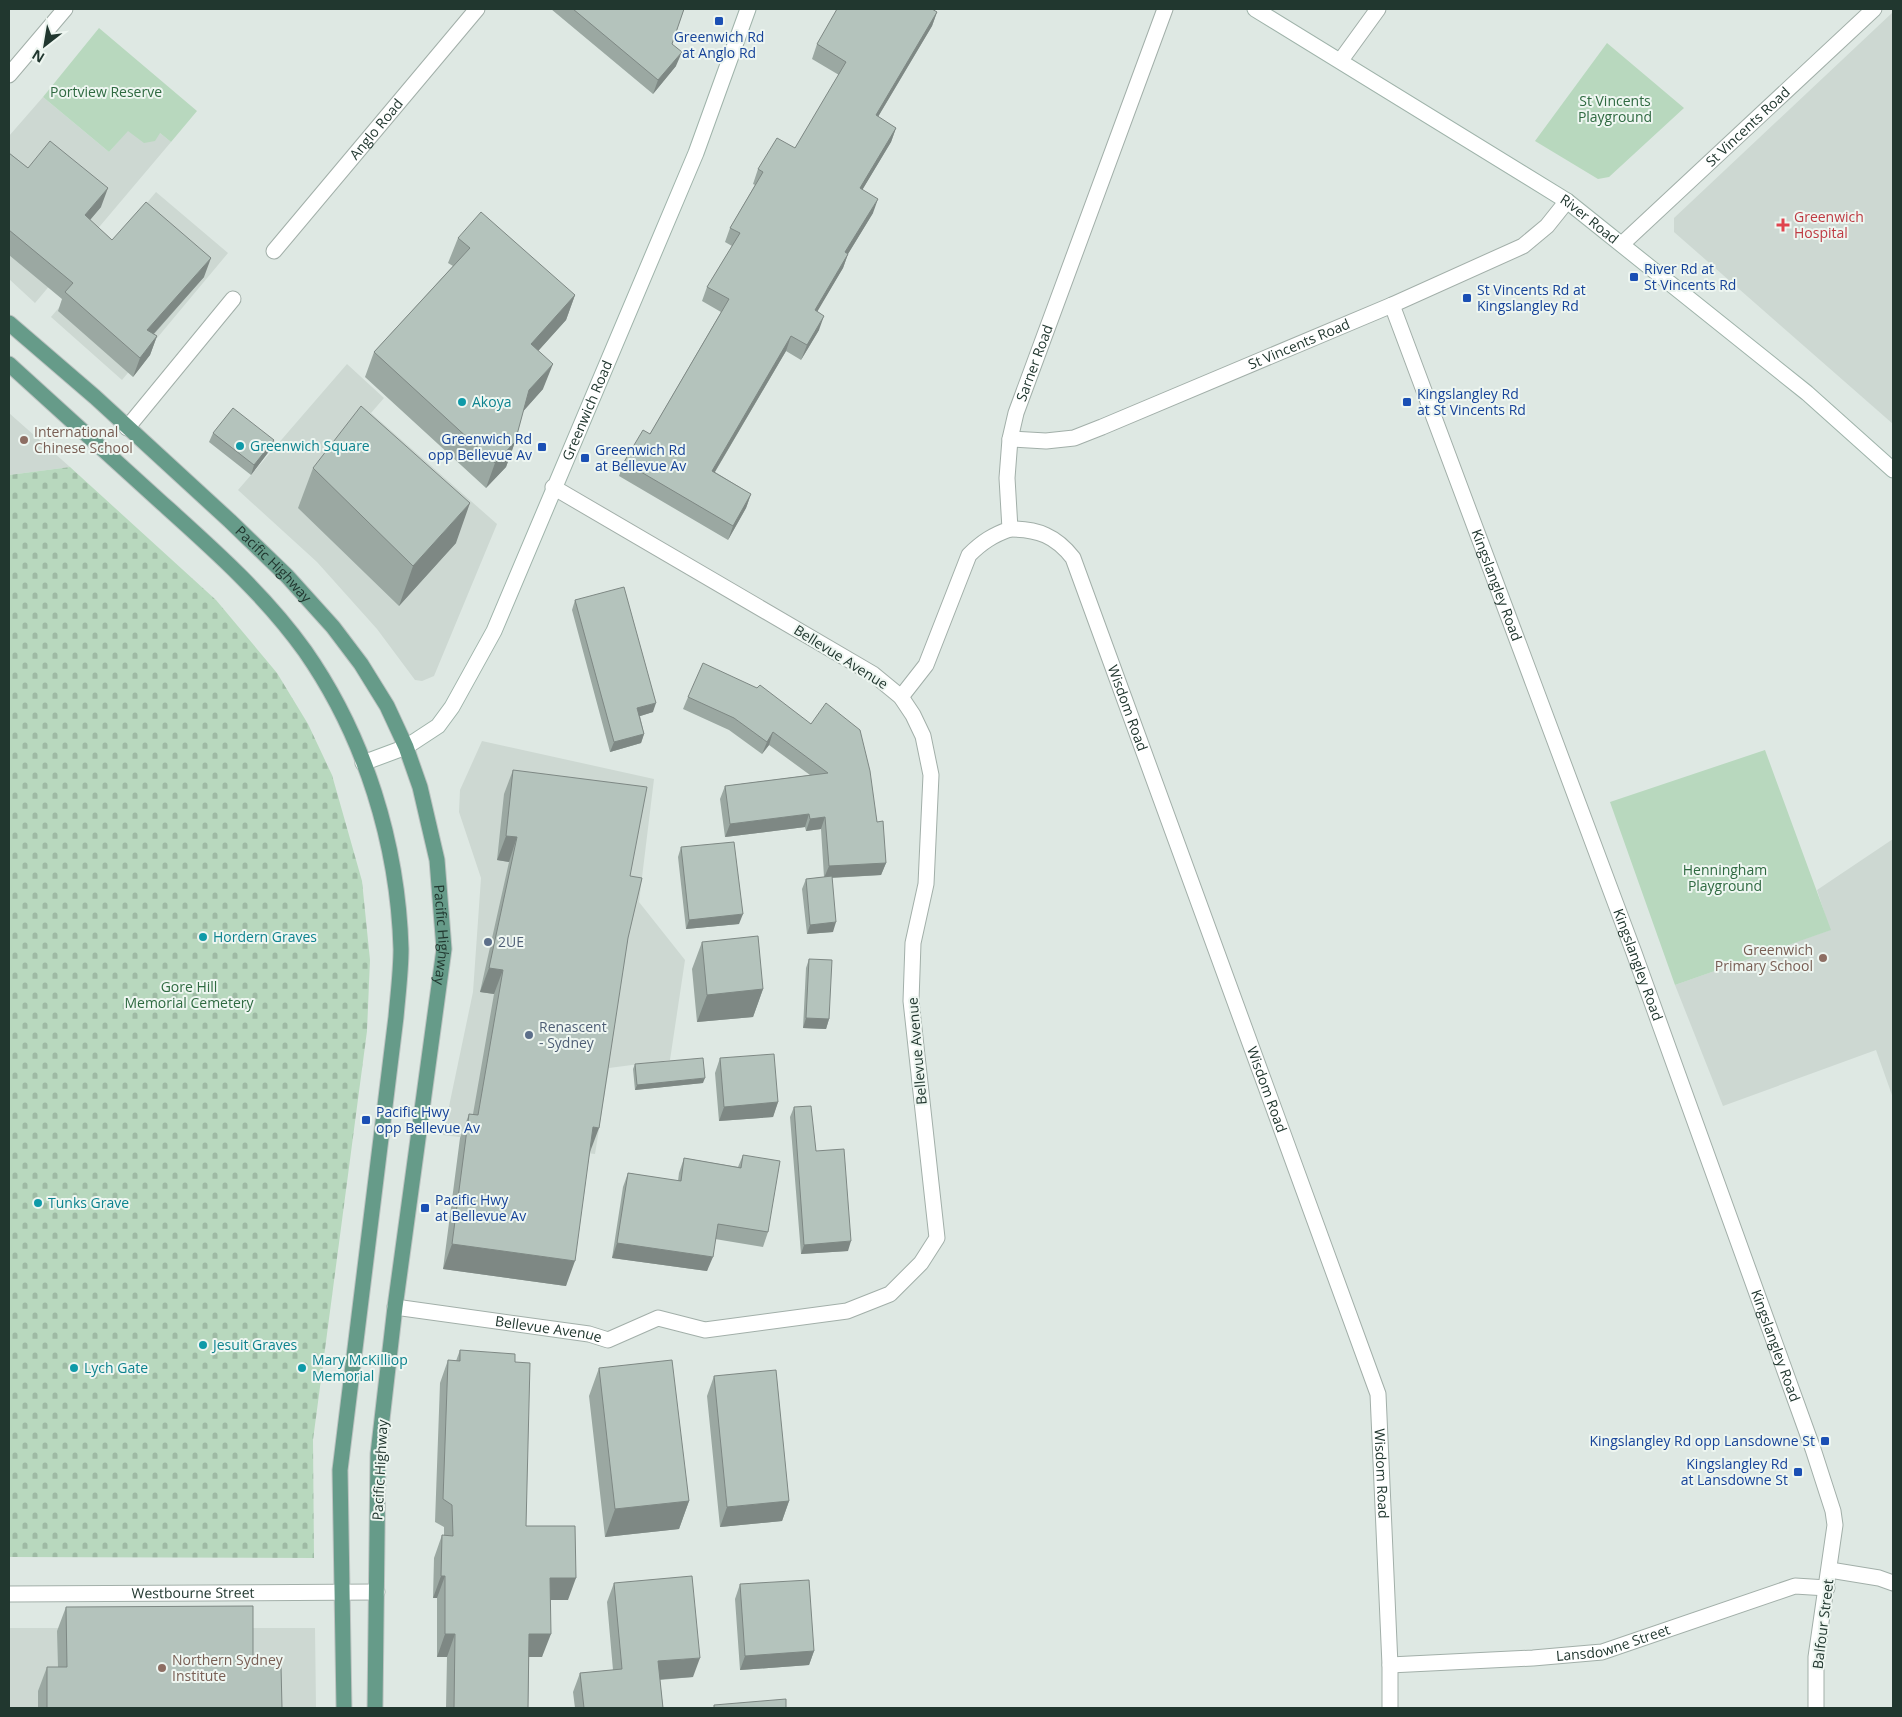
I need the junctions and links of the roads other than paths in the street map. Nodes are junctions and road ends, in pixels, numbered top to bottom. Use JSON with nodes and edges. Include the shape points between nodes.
{"nodes":[{"id":1,"x":65,"y":9,"type":"edge"},
{"id":2,"x":477,"y":9,"type":"edge"},
{"id":3,"x":748,"y":9,"type":"edge"},
{"id":4,"x":1165,"y":9,"type":"edge"},
{"id":5,"x":1255,"y":9,"type":"edge"},
{"id":6,"x":1378,"y":9,"type":"edge"},
{"id":7,"x":1874,"y":9,"type":"edge"},
{"id":8,"x":1341,"y":60,"type":"junction"},
{"id":9,"x":9,"y":75,"type":"edge"},
{"id":10,"x":1567,"y":201,"type":"junction"},
{"id":11,"x":1622,"y":244,"type":"junction"},
{"id":12,"x":274,"y":251,"type":"dead end"},
{"id":13,"x":233,"y":299,"type":"dead end"},
{"id":14,"x":1392,"y":304,"type":"junction"},
{"id":15,"x":9,"y":323,"type":"edge"},
{"id":16,"x":9,"y":364,"type":"edge"},
{"id":17,"x":127,"y":428,"type":"junction"},
{"id":18,"x":1010,"y":439,"type":"junction"},
{"id":19,"x":1893,"y":470,"type":"edge"},
{"id":20,"x":553,"y":487,"type":"junction"},
{"id":21,"x":1010,"y":529,"type":"junction"},
{"id":22,"x":901,"y":697,"type":"junction"},
{"id":23,"x":406,"y":747,"type":"junction"},
{"id":24,"x":363,"y":763,"type":"junction"},
{"id":25,"x":395,"y":1307,"type":"junction"},
{"id":26,"x":1830,"y":1570,"type":"junction"},
{"id":27,"x":1893,"y":1583,"type":"edge"},
{"id":28,"x":1827,"y":1588,"type":"junction"},
{"id":29,"x":342,"y":1592,"type":"junction"},
{"id":30,"x":376,"y":1592,"type":"junction"},
{"id":31,"x":9,"y":1594,"type":"edge"},
{"id":32,"x":1390,"y":1665,"type":"junction"},
{"id":33,"x":344,"y":1708,"type":"edge"},
{"id":34,"x":375,"y":1708,"type":"edge"},
{"id":35,"x":1390,"y":1708,"type":"edge"},
{"id":36,"x":1816,"y":1708,"type":"edge"}],
"edges":[{"from":1,"to":9,"type":"street"},
{"from":2,"to":12,"type":"street","name":"Anglo Road"},
{"from":3,"to":20,"type":"street","name":"Greenwich Road","via":[[696,153]]},
{"from":4,"to":18,"type":"street","name":"Sarner Road","via":[[1025,386]]},
{"from":5,"to":8,"type":"street","name":"River Road"},
{"from":6,"to":8,"type":"street"},
{"from":7,"to":11,"type":"street","name":"St Vincents Road"},
{"from":8,"to":10,"type":"street","name":"River Road"},
{"from":10,"to":11,"type":"street","name":"River Road"},
{"from":10,"to":14,"type":"street","name":"St Vincents Road","via":[[1523,246]]},
{"from":11,"to":19,"type":"street","name":"River Road","via":[[1807,393]]},
{"from":13,"to":17,"type":"street"},
{"from":14,"to":18,"type":"street","name":"St Vincents Road","via":[[1074,438],[1046,441]]},
{"from":14,"to":26,"type":"street","name":"Kingslangley Road","via":[[1633,950],[1813,1449],[1835,1525]]},
{"from":15,"to":17,"type":"main road","name":"Pacific Highway"},
{"from":16,"to":24,"type":"main road","via":[[230,567],[288,629],[338,705]]},
{"from":17,"to":23,"type":"main road","name":"Pacific Highway","via":[[287,576],[333,627],[362,664]]},
{"from":18,"to":21,"type":"street","name":"Sarner Road","via":[[1007,478]]},
{"from":20,"to":22,"type":"street","name":"Bellevue Avenue","via":[[873,674]]},
{"from":20,"to":23,"type":"street","name":"Greenwich Road","via":[[494,631],[456,699],[438,726]]},
{"from":21,"to":22,"type":"street","via":[[994,534],[969,555],[926,665]]},
{"from":21,"to":32,"type":"street","name":"Wisdom Road","via":[[1028,529],[1055,538],[1073,558],[1378,1394]]},
{"from":22,"to":25,"type":"street","name":"Bellevue Avenue","via":[[923,736],[931,775],[926,884],[913,943],[911,1001],[937,1238],[921,1263],[890,1294],[847,1311],[705,1330],[658,1318],[608,1340],[589,1334]]},
{"from":23,"to":24,"type":"street","name":"Greenwich Road"},
{"from":23,"to":25,"type":"main road","name":"Pacific Highway","via":[[420,787],[437,860],[444,949]]},
{"from":24,"to":29,"type":"main road","via":[[380,810],[393,869],[401,951],[396,1017],[341,1454]]},
{"from":25,"to":30,"type":"main road","name":"Pacific Highway","via":[[378,1454]]},
{"from":26,"to":27,"type":"street"},
{"from":26,"to":28,"type":"street","name":"Balfour Street"},
{"from":28,"to":32,"type":"street","name":"Lansdowne Street","via":[[1795,1586],[1602,1652]]},
{"from":28,"to":36,"type":"street","name":"Balfour Street","via":[[1816,1657]]},
{"from":29,"to":30,"type":"street","name":"Westbourne Street"},
{"from":29,"to":31,"type":"street","name":"Westbourne Street"},
{"from":29,"to":33,"type":"main road"},
{"from":30,"to":34,"type":"main road","name":"Pacific Highway"},
{"from":32,"to":35,"type":"street","name":"Wisdom Road"}]}
